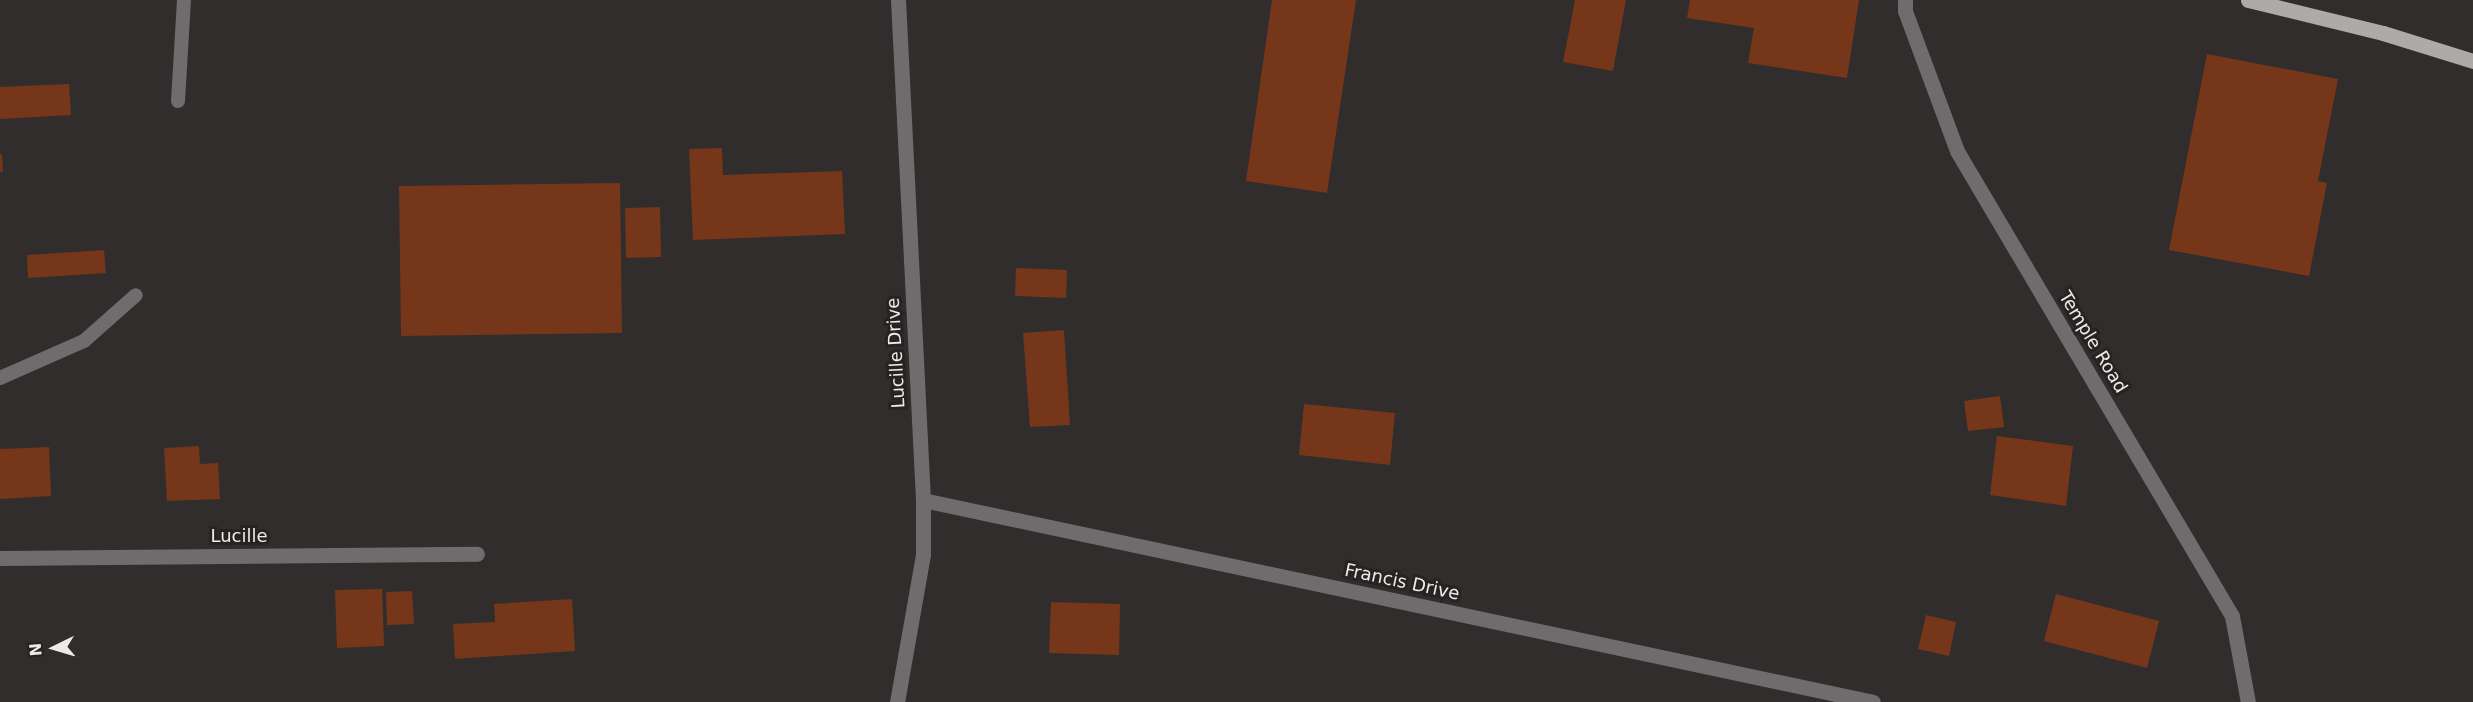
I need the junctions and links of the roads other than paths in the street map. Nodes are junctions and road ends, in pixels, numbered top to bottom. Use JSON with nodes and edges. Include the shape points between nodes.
{"nodes":[{"id":1,"x":184,"y":0,"type":"edge"},
{"id":2,"x":898,"y":0,"type":"edge"},
{"id":3,"x":1905,"y":0,"type":"edge"},
{"id":4,"x":2248,"y":0,"type":"edge"},
{"id":5,"x":2473,"y":61,"type":"edge"},
{"id":6,"x":178,"y":100,"type":"dead end"},
{"id":7,"x":136,"y":295,"type":"dead end"},
{"id":8,"x":0,"y":378,"type":"edge"},
{"id":9,"x":923,"y":500,"type":"junction"},
{"id":10,"x":477,"y":554,"type":"dead end"},
{"id":11,"x":0,"y":558,"type":"edge"},
{"id":12,"x":897,"y":702,"type":"edge"},
{"id":13,"x":1872,"y":702,"type":"edge"},
{"id":14,"x":2248,"y":702,"type":"edge"}],
"edges":[{"from":1,"to":6,"type":"lane"},
{"from":2,"to":9,"type":"street","name":"Lucille Drive"},
{"from":3,"to":14,"type":"street","name":"Temple Road","via":[[1905,11],[1956,151],[2232,616]]},
{"from":4,"to":5,"type":"main road","via":[[2383,33]]},
{"from":7,"to":8,"type":"lane","via":[[84,341]]},
{"from":9,"to":12,"type":"street","name":"Lucille Drive","via":[[923,554]]},
{"from":9,"to":13,"type":"street","name":"Francis Drive"},
{"from":10,"to":11,"type":"street","name":"Lucille"}]}
